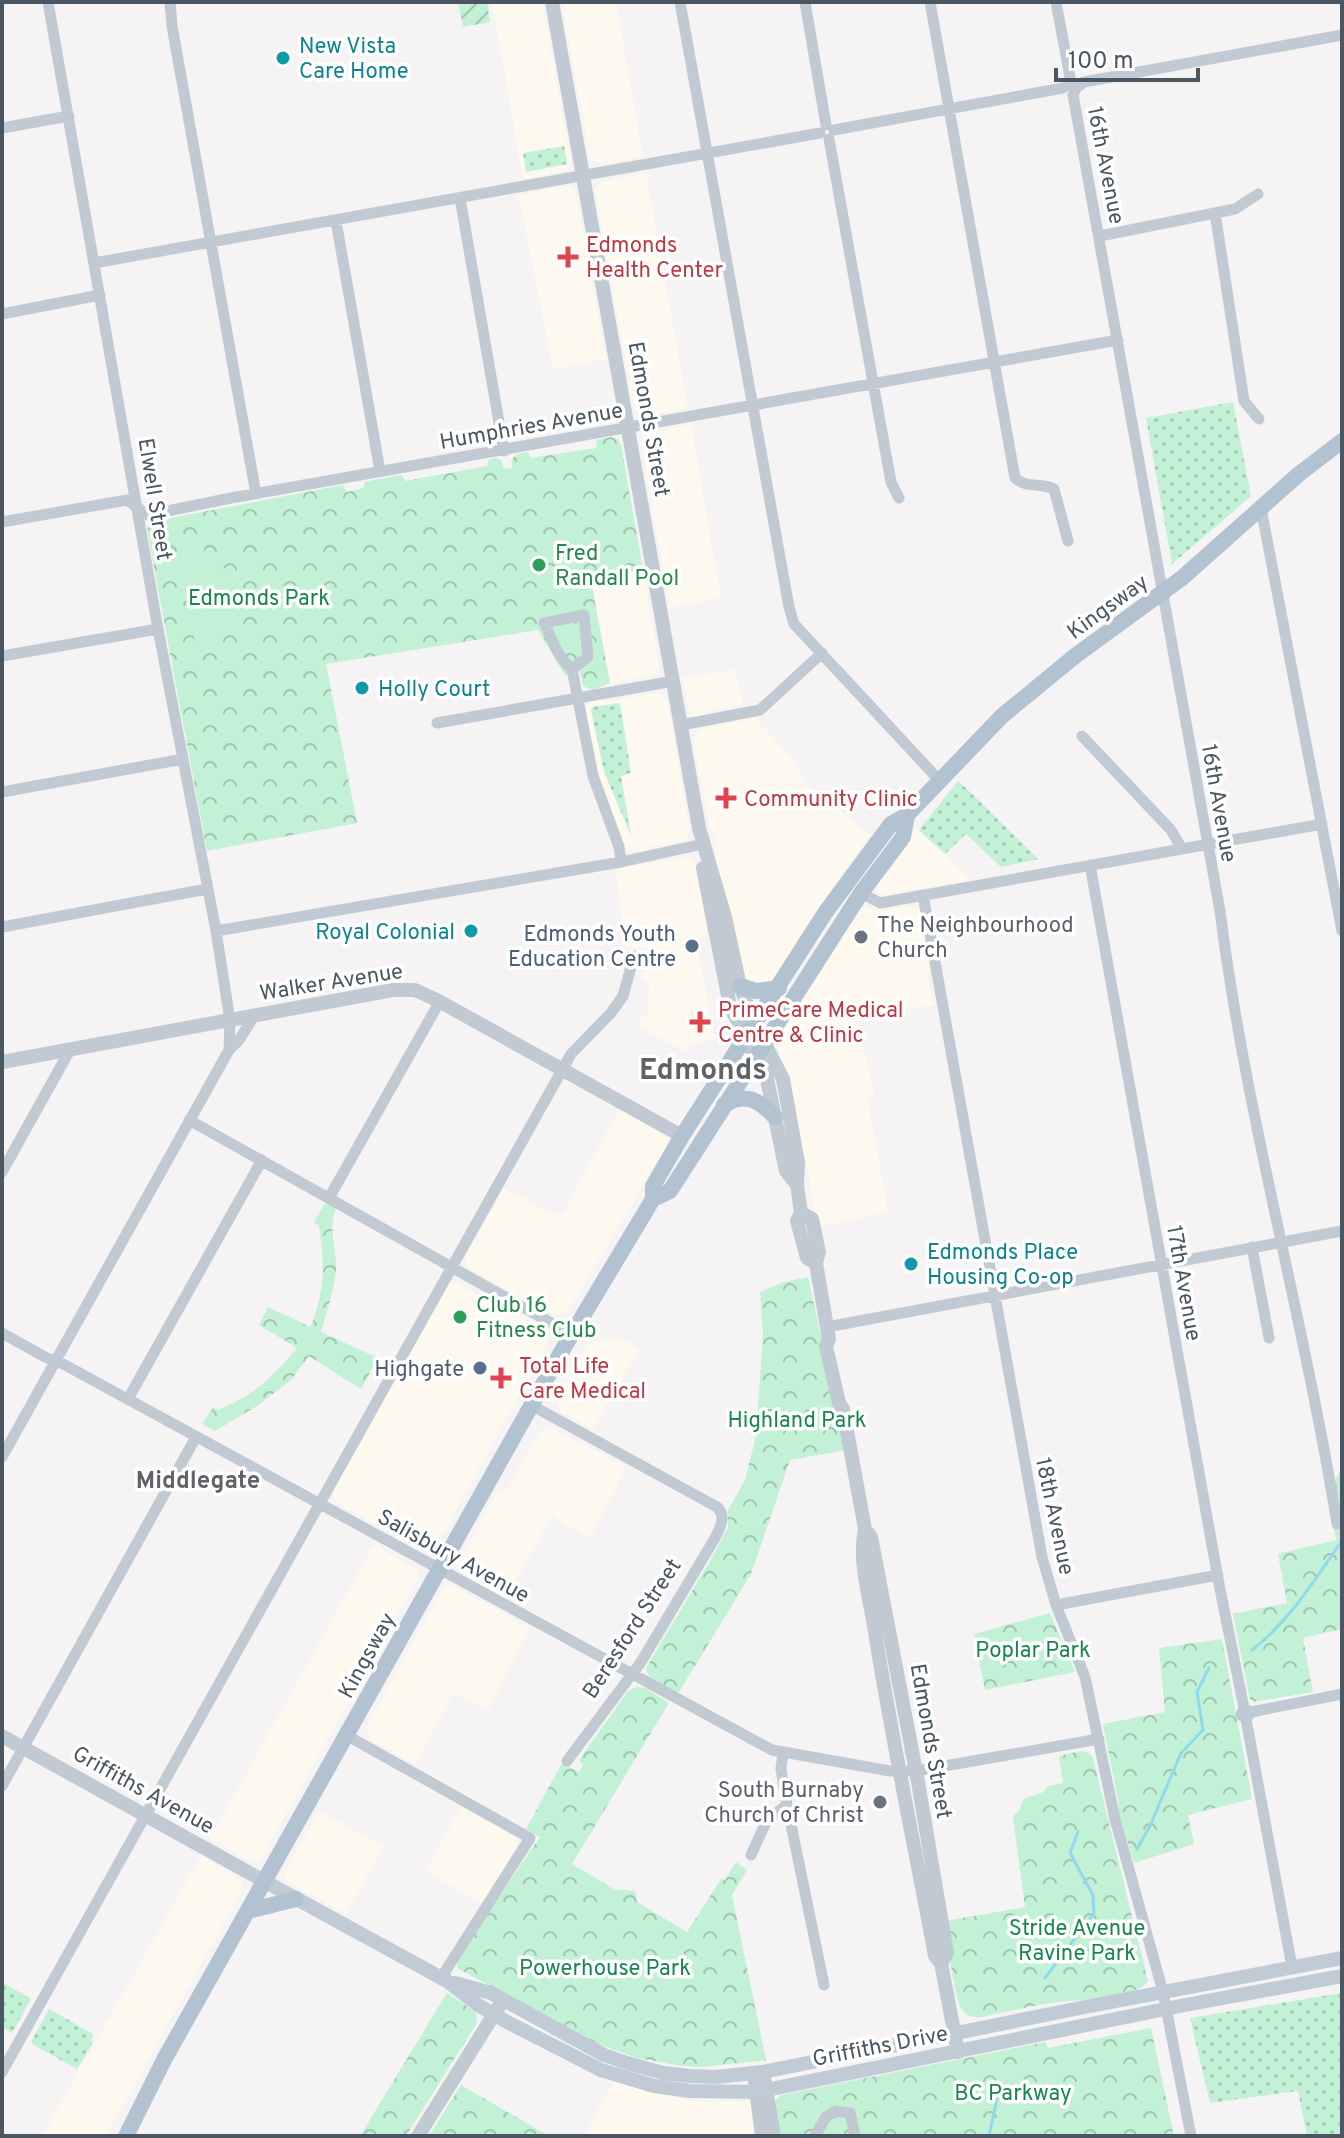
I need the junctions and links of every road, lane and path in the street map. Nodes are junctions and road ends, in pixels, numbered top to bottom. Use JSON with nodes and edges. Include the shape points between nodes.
{"nodes":[{"id":1,"x":48,"y":2,"type":"edge"},
{"id":2,"x":170,"y":2,"type":"edge"},
{"id":3,"x":552,"y":2,"type":"edge"},
{"id":4,"x":680,"y":2,"type":"edge"},
{"id":5,"x":805,"y":2,"type":"edge"},
{"id":6,"x":930,"y":2,"type":"edge"},
{"id":7,"x":1056,"y":2,"type":"edge"},
{"id":8,"x":1342,"y":35,"type":"edge"},
{"id":9,"x":1072,"y":86,"type":"junction"},
{"id":10,"x":949,"y":109,"type":"junction"},
{"id":11,"x":69,"y":116,"type":"junction"},
{"id":12,"x":2,"y":128,"type":"edge"},
{"id":13,"x":827,"y":132,"type":"junction"},
{"id":14,"x":706,"y":152,"type":"junction"},
{"id":15,"x":584,"y":175,"type":"junction"},
{"id":16,"x":1258,"y":194,"type":"dead end"},
{"id":17,"x":460,"y":198,"type":"junction"},
{"id":18,"x":1215,"y":213,"type":"junction"},
{"id":19,"x":336,"y":221,"type":"junction"},
{"id":20,"x":1100,"y":236,"type":"junction"},
{"id":21,"x":210,"y":243,"type":"junction"},
{"id":22,"x":94,"y":263,"type":"junction"},
{"id":23,"x":100,"y":295,"type":"junction"},
{"id":24,"x":2,"y":314,"type":"edge"},
{"id":25,"x":1118,"y":340,"type":"junction"},
{"id":26,"x":995,"y":361,"type":"junction"},
{"id":27,"x":872,"y":384,"type":"junction"},
{"id":28,"x":751,"y":406,"type":"junction"},
{"id":29,"x":1259,"y":419,"type":"dead end"},
{"id":30,"x":629,"y":428,"type":"junction"},
{"id":31,"x":1342,"y":441,"type":"edge"},
{"id":32,"x":504,"y":451,"type":"junction"},
{"id":33,"x":380,"y":471,"type":"junction"},
{"id":34,"x":256,"y":494,"type":"junction"},
{"id":35,"x":899,"y":498,"type":"dead end"},
{"id":36,"x":137,"y":507,"type":"junction"},
{"id":37,"x":1261,"y":508,"type":"junction"},
{"id":38,"x":2,"y":522,"type":"edge"},
{"id":39,"x":1068,"y":541,"type":"dead end"},
{"id":40,"x":1163,"y":592,"type":"junction"},
{"id":41,"x":158,"y":629,"type":"junction"},
{"id":42,"x":822,"y":653,"type":"junction"},
{"id":43,"x":2,"y":656,"type":"edge"},
{"id":44,"x":572,"y":669,"type":"junction"},
{"id":45,"x":674,"y":681,"type":"junction"},
{"id":46,"x":576,"y":697,"type":"junction"},
{"id":47,"x":437,"y":723,"type":"dead end"},
{"id":48,"x":681,"y":725,"type":"junction"},
{"id":49,"x":1082,"y":736,"type":"dead end"},
{"id":50,"x":183,"y":759,"type":"junction"},
{"id":51,"x":939,"y":780,"type":"junction"},
{"id":52,"x":2,"y":792,"type":"edge"},
{"id":53,"x":907,"y":815,"type":"junction"},
{"id":54,"x":1322,"y":824,"type":"junction"},
{"id":55,"x":703,"y":844,"type":"junction"},
{"id":56,"x":1207,"y":845,"type":"junction"},
{"id":57,"x":1182,"y":849,"type":"junction"},
{"id":58,"x":621,"y":862,"type":"junction"},
{"id":59,"x":1090,"y":865,"type":"junction"},
{"id":60,"x":207,"y":889,"type":"junction"},
{"id":61,"x":861,"y":893,"type":"junction"},
{"id":62,"x":923,"y":895,"type":"junction"},
{"id":63,"x":2,"y":927,"type":"edge"},
{"id":64,"x":216,"y":931,"type":"junction"},
{"id":65,"x":1342,"y":931,"type":"edge"},
{"id":66,"x":634,"y":956,"type":"dead end"},
{"id":67,"x":740,"y":986,"type":"junction"},
{"id":68,"x":779,"y":988,"type":"junction"},
{"id":69,"x":440,"y":1001,"type":"junction"},
{"id":70,"x":254,"y":1016,"type":"junction"},
{"id":71,"x":230,"y":1020,"type":"junction"},
{"id":72,"x":750,"y":1031,"type":"junction"},
{"id":73,"x":760,"y":1049,"type":"junction"},
{"id":74,"x":70,"y":1050,"type":"junction"},
{"id":75,"x":229,"y":1050,"type":"junction"},
{"id":76,"x":2,"y":1062,"type":"edge"},
{"id":77,"x":562,"y":1069,"type":"junction"},
{"id":78,"x":724,"y":1105,"type":"junction"},
{"id":79,"x":775,"y":1117,"type":"junction"},
{"id":80,"x":189,"y":1120,"type":"junction"},
{"id":81,"x":682,"y":1136,"type":"junction"},
{"id":82,"x":262,"y":1160,"type":"junction"},
{"id":83,"x":2,"y":1172,"type":"edge"},
{"id":84,"x":797,"y":1185,"type":"junction"},
{"id":85,"x":329,"y":1198,"type":"junction"},
{"id":86,"x":653,"y":1199,"type":"junction"},
{"id":87,"x":1342,"y":1231,"type":"edge"},
{"id":88,"x":1282,"y":1242,"type":"junction"},
{"id":89,"x":1252,"y":1247,"type":"junction"},
{"id":90,"x":1162,"y":1265,"type":"junction"},
{"id":91,"x":451,"y":1268,"type":"junction"},
{"id":92,"x":994,"y":1297,"type":"junction"},
{"id":93,"x":2,"y":1333,"type":"edge"},
{"id":94,"x":828,"y":1333,"type":"junction"},
{"id":95,"x":571,"y":1334,"type":"junction"},
{"id":96,"x":1269,"y":1338,"type":"dead end"},
{"id":97,"x":56,"y":1360,"type":"junction"},
{"id":98,"x":128,"y":1399,"type":"junction"},
{"id":99,"x":531,"y":1405,"type":"junction"},
{"id":100,"x":196,"y":1437,"type":"junction"},
{"id":101,"x":2,"y":1457,"type":"edge"},
{"id":102,"x":318,"y":1504,"type":"junction"},
{"id":103,"x":1337,"y":1524,"type":"dead end"},
{"id":104,"x":865,"y":1529,"type":"junction"},
{"id":105,"x":439,"y":1569,"type":"junction"},
{"id":106,"x":1218,"y":1575,"type":"junction"},
{"id":107,"x":1056,"y":1605,"type":"junction"},
{"id":108,"x":630,"y":1674,"type":"junction"},
{"id":109,"x":1342,"y":1694,"type":"edge"},
{"id":110,"x":1247,"y":1713,"type":"junction"},
{"id":111,"x":346,"y":1735,"type":"junction"},
{"id":112,"x":2,"y":1736,"type":"edge"},
{"id":113,"x":1099,"y":1739,"type":"junction"},
{"id":114,"x":23,"y":1748,"type":"junction"},
{"id":115,"x":783,"y":1752,"type":"junction"},
{"id":116,"x":567,"y":1761,"type":"dead end"},
{"id":117,"x":900,"y":1771,"type":"junction"},
{"id":118,"x":916,"y":1771,"type":"junction"},
{"id":119,"x":2,"y":1786,"type":"edge"},
{"id":120,"x":787,"y":1805,"type":"junction"},
{"id":121,"x":145,"y":1816,"type":"junction"},
{"id":122,"x":751,"y":1855,"type":"dead end"},
{"id":123,"x":264,"y":1881,"type":"junction"},
{"id":124,"x":296,"y":1899,"type":"junction"},
{"id":125,"x":248,"y":1911,"type":"junction"},
{"id":126,"x":1342,"y":1958,"type":"edge"},
{"id":127,"x":941,"y":1963,"type":"junction"},
{"id":128,"x":1292,"y":1967,"type":"junction"},
{"id":129,"x":1342,"y":1976,"type":"edge"},
{"id":130,"x":444,"y":1980,"type":"junction"},
{"id":131,"x":824,"y":1985,"type":"dead end"},
{"id":132,"x":1163,"y":1992,"type":"junction"},
{"id":133,"x":503,"y":2000,"type":"junction"},
{"id":134,"x":1166,"y":2008,"type":"junction"},
{"id":135,"x":494,"y":2014,"type":"junction"},
{"id":136,"x":955,"y":2034,"type":"junction"},
{"id":137,"x":958,"y":2052,"type":"junction"},
{"id":138,"x":2,"y":2072,"type":"edge"},
{"id":139,"x":758,"y":2073,"type":"junction"},
{"id":140,"x":761,"y":2091,"type":"junction"},
{"id":141,"x":126,"y":2136,"type":"edge"},
{"id":142,"x":418,"y":2136,"type":"edge"},
{"id":143,"x":762,"y":2136,"type":"edge"},
{"id":144,"x":774,"y":2136,"type":"edge"},
{"id":145,"x":815,"y":2136,"type":"edge"},
{"id":146,"x":855,"y":2136,"type":"edge"},
{"id":147,"x":1191,"y":2136,"type":"edge"}],
"edges":[{"from":1,"to":11,"type":"street","name":"Elwell Street"},
{"from":2,"to":21,"type":"street"},
{"from":3,"to":15,"type":"street","name":"Edmonds Street"},
{"from":4,"to":14,"type":"street"},
{"from":5,"to":13,"type":"street"},
{"from":6,"to":10,"type":"street"},
{"from":7,"to":9,"type":"street","name":"16th Avenue"},
{"from":8,"to":9,"type":"street"},
{"from":9,"to":10,"type":"street"},
{"from":9,"to":20,"type":"street","name":"16th Avenue"},
{"from":10,"to":13,"type":"street"},
{"from":10,"to":26,"type":"street"},
{"from":11,"to":12,"type":"street"},
{"from":11,"to":22,"type":"street","name":"Elwell Street"},
{"from":13,"to":14,"type":"street"},
{"from":13,"to":27,"type":"street"},
{"from":14,"to":15,"type":"street"},
{"from":14,"to":28,"type":"street"},
{"from":15,"to":17,"type":"street"},
{"from":15,"to":30,"type":"street","name":"Edmonds Street"},
{"from":16,"to":18,"type":"street","via":[[1235,209]]},
{"from":17,"to":19,"type":"street"},
{"from":17,"to":32,"type":"street"},
{"from":18,"to":20,"type":"street"},
{"from":18,"to":29,"type":"street","via":[[1244,401]]},
{"from":19,"to":21,"type":"street"},
{"from":19,"to":33,"type":"street"},
{"from":20,"to":25,"type":"street","name":"16th Avenue"},
{"from":21,"to":22,"type":"street"},
{"from":21,"to":34,"type":"street"},
{"from":22,"to":23,"type":"street","name":"Elwell Street"},
{"from":23,"to":24,"type":"street"},
{"from":23,"to":36,"type":"street","name":"Elwell Street"},
{"from":25,"to":26,"type":"street","name":"Humphries Avenue"},
{"from":25,"to":40,"type":"street","name":"16th Avenue"},
{"from":26,"to":27,"type":"street","name":"Humphries Avenue"},
{"from":26,"to":39,"type":"street","via":[[1015,478],[1027,486],[1054,489]]},
{"from":27,"to":28,"type":"street","name":"Humphries Avenue"},
{"from":27,"to":35,"type":"street","via":[[891,482]]},
{"from":28,"to":30,"type":"street","name":"Humphries Avenue"},
{"from":28,"to":42,"type":"street","via":[[789,607],[794,624]]},
{"from":30,"to":32,"type":"street","name":"Humphries Avenue"},
{"from":30,"to":45,"type":"street","name":"Edmonds Street"},
{"from":31,"to":37,"type":"main road","name":"Kingsway"},
{"from":32,"to":33,"type":"street","name":"Humphries Avenue"},
{"from":33,"to":34,"type":"street","name":"Humphries Avenue"},
{"from":34,"to":36,"type":"street","name":"Humphries Avenue","via":[[148,515]]},
{"from":36,"to":38,"type":"street","name":"Humphries Avenue","via":[[127,500]]},
{"from":36,"to":41,"type":"street","name":"Elwell Street"},
{"from":37,"to":40,"type":"main road","name":"Kingsway"},
{"from":37,"to":54,"type":"street"},
{"from":40,"to":51,"type":"main road","name":"Kingsway","via":[[1036,687]]},
{"from":40,"to":56,"type":"street","name":"16th Avenue"},
{"from":41,"to":43,"type":"street"},
{"from":41,"to":50,"type":"street","name":"Elwell Street"},
{"from":42,"to":48,"type":"street","via":[[760,710]]},
{"from":42,"to":51,"type":"street"},
{"from":44,"to":44,"type":"street","via":[[588,657],[584,615],[544,623]]},
{"from":44,"to":46,"type":"street"},
{"from":45,"to":46,"type":"street"},
{"from":45,"to":48,"type":"street","name":"Edmonds Street"},
{"from":46,"to":47,"type":"street"},
{"from":46,"to":58,"type":"street","via":[[593,776]]},
{"from":48,"to":55,"type":"street","name":"Edmonds Street"},
{"from":49,"to":57,"type":"street","via":[[1171,830]]},
{"from":50,"to":52,"type":"street"},
{"from":50,"to":60,"type":"street","name":"Elwell Street"},
{"from":51,"to":53,"type":"main road","name":"Kingsway"},
{"from":53,"to":61,"type":"main road","name":"Kingsway","via":[[903,837]]},
{"from":53,"to":68,"type":"main road","name":"Kingsway","via":[[891,824],[847,880]]},
{"from":54,"to":56,"type":"street"},
{"from":54,"to":65,"type":"street"},
{"from":55,"to":58,"type":"street"},
{"from":55,"to":67,"type":"street","name":"Edmonds Street"},
{"from":55,"to":72,"type":"street","name":"Edmonds Street","via":[[701,859],[724,986],[730,1006]]},
{"from":56,"to":57,"type":"street"},
{"from":56,"to":88,"type":"street","name":"16th Avenue"},
{"from":57,"to":59,"type":"street"},
{"from":58,"to":64,"type":"street"},
{"from":59,"to":62,"type":"street"},
{"from":59,"to":90,"type":"street","name":"17th Avenue"},
{"from":60,"to":63,"type":"street"},
{"from":60,"to":64,"type":"street","name":"Elwell Street"},
{"from":61,"to":62,"type":"street","via":[[880,903]]},
{"from":61,"to":73,"type":"main road","name":"Kingsway"},
{"from":62,"to":92,"type":"street","name":"18th Avenue"},
{"from":64,"to":71,"type":"street","name":"Elwell Street"},
{"from":66,"to":77,"type":"street","via":[[623,996]]},
{"from":67,"to":68,"type":"main road","via":[[756,991]]},
{"from":67,"to":72,"type":"street","name":"Edmonds Street"},
{"from":68,"to":72,"type":"main road","name":"Kingsway"},
{"from":69,"to":70,"type":"street","name":"Walker Avenue","via":[[401,990]]},
{"from":69,"to":77,"type":"street","name":"Walker Avenue"},
{"from":69,"to":85,"type":"street"},
{"from":70,"to":71,"type":"street","name":"Walker Avenue"},
{"from":70,"to":75,"type":"street","name":"Elwell Street"},
{"from":71,"to":74,"type":"street","name":"Walker Avenue"},
{"from":71,"to":75,"type":"street","name":"Elwell Street"},
{"from":72,"to":73,"type":"street","name":"Edmonds Street"},
{"from":72,"to":81,"type":"main road","name":"Kingsway"},
{"from":73,"to":78,"type":"main road","name":"Kingsway"},
{"from":73,"to":79,"type":"street","name":"Edmonds Street"},
{"from":73,"to":84,"type":"street","name":"Edmonds Street","via":[[787,1093]]},
{"from":74,"to":76,"type":"street","name":"Walker Avenue"},
{"from":74,"to":83,"type":"street"},
{"from":75,"to":80,"type":"street","name":"Elwell Street"},
{"from":77,"to":81,"type":"street","name":"Walker Avenue"},
{"from":77,"to":91,"type":"street"},
{"from":78,"to":79,"type":"main road","via":[[755,1099]]},
{"from":78,"to":86,"type":"main road","name":"Kingsway","via":[[670,1191]]},
{"from":79,"to":84,"type":"street","name":"Edmonds Street","via":[[786,1171]]},
{"from":80,"to":82,"type":"street"},
{"from":80,"to":97,"type":"street","name":"Elwell Street"},
{"from":81,"to":86,"type":"main road","name":"Kingsway","via":[[653,1186]]},
{"from":82,"to":85,"type":"street"},
{"from":82,"to":98,"type":"street"},
{"from":84,"to":94,"type":"street","name":"Edmonds Street","via":[[801,1213],[812,1219],[819,1252],[816,1263]]},
{"from":85,"to":91,"type":"street"},
{"from":86,"to":95,"type":"main road","name":"Kingsway"},
{"from":87,"to":88,"type":"street"},
{"from":88,"to":89,"type":"street"},
{"from":88,"to":103,"type":"street","name":"16th Avenue","via":[[1334,1464]]},
{"from":89,"to":90,"type":"street"},
{"from":89,"to":96,"type":"street"},
{"from":90,"to":92,"type":"street"},
{"from":90,"to":106,"type":"street","name":"17th Avenue"},
{"from":91,"to":95,"type":"street"},
{"from":91,"to":102,"type":"street"},
{"from":92,"to":94,"type":"street"},
{"from":92,"to":107,"type":"street","name":"18th Avenue","via":[[1042,1557]]},
{"from":93,"to":97,"type":"street","name":"Salisbury Avenue"},
{"from":94,"to":104,"type":"street","name":"Edmonds Street","via":[[826,1346]]},
{"from":95,"to":99,"type":"main road","name":"Kingsway"},
{"from":97,"to":98,"type":"street","name":"Salisbury Avenue"},
{"from":97,"to":101,"type":"street","name":"Elwell Street"},
{"from":98,"to":100,"type":"street","name":"Salisbury Avenue"},
{"from":99,"to":105,"type":"main road","name":"Kingsway"},
{"from":99,"to":108,"type":"street","name":"Beresford Street","via":[[717,1507],[722,1516],[685,1590]]},
{"from":100,"to":102,"type":"street","name":"Salisbury Avenue"},
{"from":100,"to":114,"type":"street"},
{"from":102,"to":105,"type":"street","name":"Salisbury Avenue"},
{"from":102,"to":121,"type":"street"},
{"from":104,"to":117,"type":"street","name":"Edmonds Street","via":[[865,1569]]},
{"from":104,"to":118,"type":"street","name":"Edmonds Street","via":[[871,1537]]},
{"from":105,"to":108,"type":"street","name":"Salisbury Avenue"},
{"from":105,"to":111,"type":"main road","name":"Kingsway"},
{"from":106,"to":107,"type":"street"},
{"from":106,"to":110,"type":"street","name":"17th Avenue"},
{"from":107,"to":113,"type":"street","name":"18th Avenue","via":[[1085,1677]]},
{"from":108,"to":115,"type":"street","name":"Salisbury Avenue","via":[[756,1743]]},
{"from":108,"to":116,"type":"street","name":"Beresford Street"},
{"from":109,"to":110,"type":"street"},
{"from":110,"to":128,"type":"street","name":"17th Avenue"},
{"from":111,"to":123,"type":"main road","name":"Kingsway"},
{"from":111,"to":130,"type":"street","via":[[530,1838]]},
{"from":112,"to":114,"type":"street","name":"Griffiths Avenue"},
{"from":113,"to":118,"type":"street","name":"Salisbury Avenue"},
{"from":113,"to":132,"type":"street","name":"18th Avenue","via":[[1115,1819]]},
{"from":114,"to":119,"type":"street"},
{"from":114,"to":121,"type":"street","name":"Griffiths Avenue"},
{"from":115,"to":117,"type":"street","name":"Salisbury Avenue"},
{"from":115,"to":120,"type":"street"},
{"from":117,"to":118,"type":"street","name":"Salisbury Avenue"},
{"from":117,"to":127,"type":"street","name":"Edmonds Street","via":[[935,1956]]},
{"from":118,"to":127,"type":"street","name":"Edmonds Street","via":[[947,1953]]},
{"from":120,"to":122,"type":"street","via":[[767,1820]]},
{"from":120,"to":131,"type":"street"},
{"from":121,"to":123,"type":"street","name":"Griffiths Avenue"},
{"from":121,"to":138,"type":"street"},
{"from":123,"to":124,"type":"main road","name":"Griffiths Drive"},
{"from":123,"to":125,"type":"main road","name":"Kingsway"},
{"from":124,"to":125,"type":"main road"},
{"from":124,"to":130,"type":"main road","name":"Griffiths Drive"},
{"from":125,"to":141,"type":"main road","name":"Kingsway"},
{"from":126,"to":128,"type":"main road","name":"Griffiths Drive"},
{"from":127,"to":136,"type":"street","name":"Edmonds Street"},
{"from":128,"to":132,"type":"main road","name":"Griffiths Drive"},
{"from":129,"to":134,"type":"main road","name":"Griffiths Drive"},
{"from":130,"to":133,"type":"main road","name":"Griffiths Drive"},
{"from":130,"to":135,"type":"main road","name":"Griffiths Drive"},
{"from":132,"to":134,"type":"street","name":"18th Avenue"},
{"from":132,"to":136,"type":"main road","name":"Griffiths Drive"},
{"from":133,"to":135,"type":"street"},
{"from":133,"to":139,"type":"main road","name":"Griffiths Drive","via":[[627,2063],[690,2076]]},
{"from":134,"to":137,"type":"main road","name":"Griffiths Drive"},
{"from":134,"to":147,"type":"street","name":"18th Avenue"},
{"from":135,"to":140,"type":"main road","name":"Griffiths Drive","via":[[622,2077],[690,2091]]},
{"from":135,"to":142,"type":"street"},
{"from":136,"to":137,"type":"street","name":"Edmonds Street"},
{"from":136,"to":139,"type":"main road","name":"Griffiths Drive"},
{"from":137,"to":140,"type":"main road","name":"Griffiths Drive"},
{"from":139,"to":140,"type":"street"},
{"from":140,"to":143,"type":"street"},
{"from":140,"to":144,"type":"street"},
{"from":145,"to":146,"type":"street","via":[[836,2111],[850,2113]]}]}
